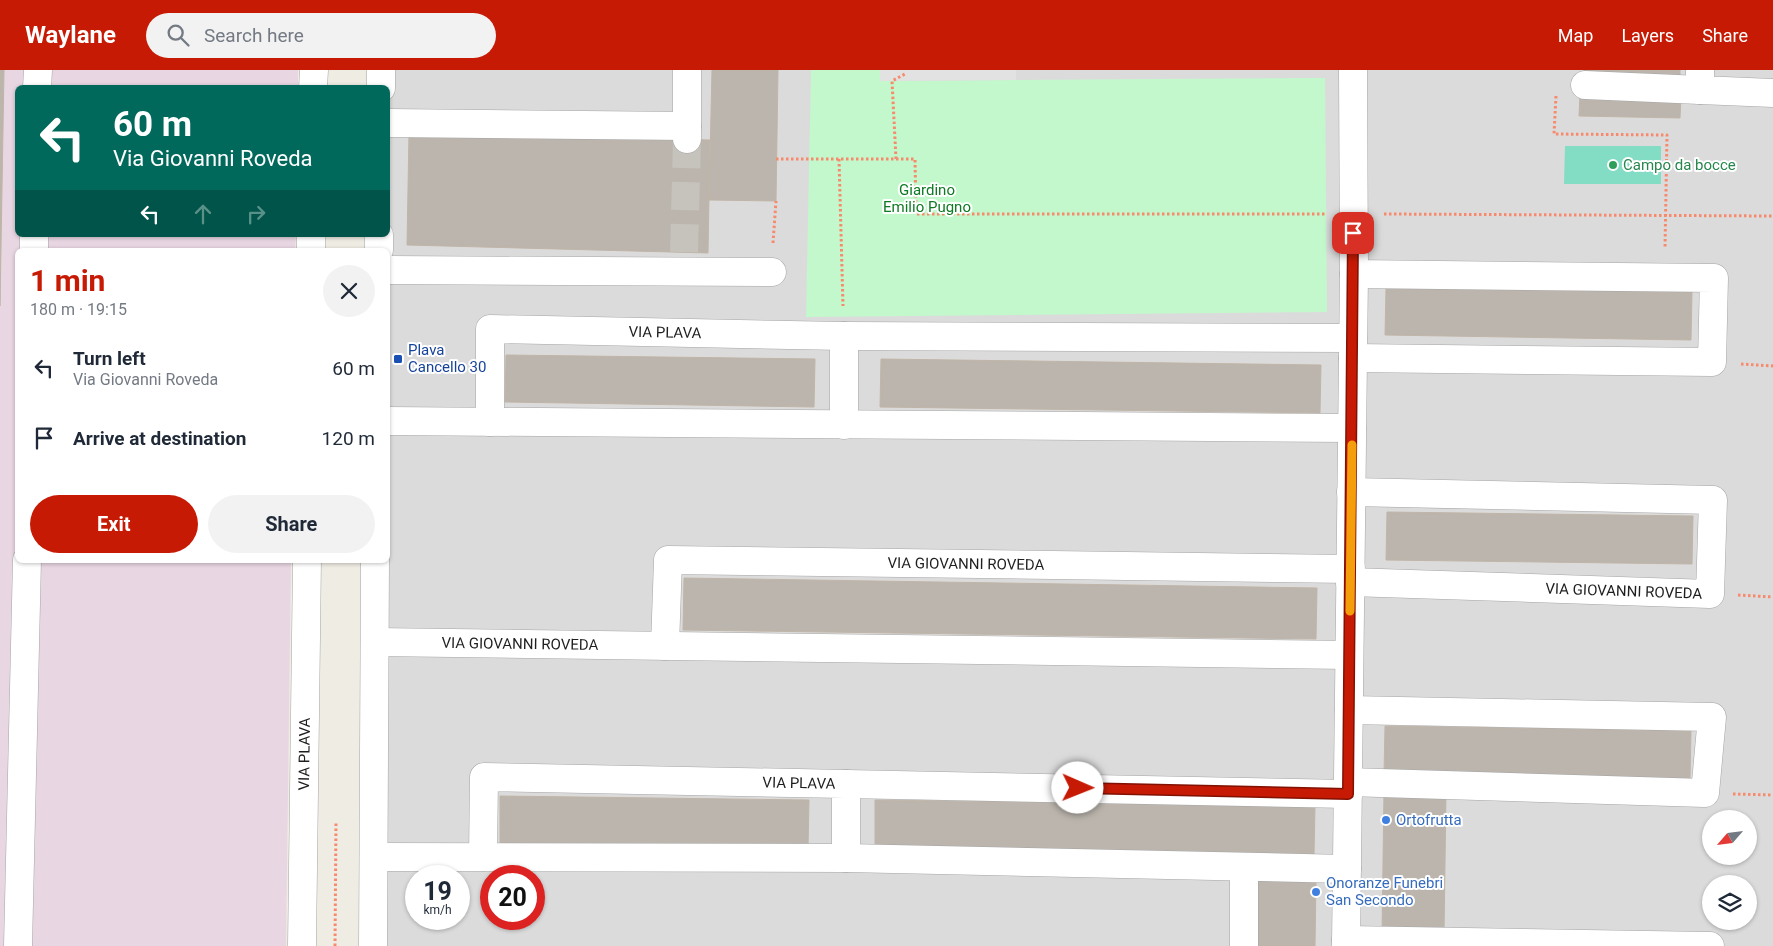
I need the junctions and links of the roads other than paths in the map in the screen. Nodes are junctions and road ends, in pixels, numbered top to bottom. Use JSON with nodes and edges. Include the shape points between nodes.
{"nodes":[{"id":1,"x":38,"y":70,"type":"edge"},
{"id":2,"x":314,"y":70,"type":"edge"},
{"id":3,"x":381,"y":70,"type":"edge"},
{"id":4,"x":688,"y":70,"type":"edge"},
{"id":5,"x":1353,"y":70,"type":"edge"},
{"id":6,"x":1700,"y":80,"type":"edge"},
{"id":7,"x":37,"y":85,"type":"edge"},
{"id":8,"x":313,"y":85,"type":"edge"},
{"id":9,"x":381,"y":85,"type":"edge"},
{"id":10,"x":1585,"y":85,"type":"dead end"},
{"id":11,"x":1773,"y":93,"type":"edge"},
{"id":12,"x":390,"y":123,"type":"edge"},
{"id":13,"x":390,"y":270,"type":"edge"},
{"id":14,"x":772,"y":272,"type":"road end"},
{"id":15,"x":1354,"y":274,"type":"junction"},
{"id":16,"x":844,"y":336,"type":"junction"},
{"id":17,"x":1353,"y":348,"type":"junction"},
{"id":18,"x":390,"y":421,"type":"edge"},
{"id":19,"x":490,"y":422,"type":"junction"},
{"id":20,"x":856,"y":425,"type":"junction"},
{"id":21,"x":1352,"y":428,"type":"junction"},
{"id":22,"x":1351,"y":492,"type":"junction"},
{"id":23,"x":27,"y":563,"type":"edge"},
{"id":24,"x":307,"y":563,"type":"edge"},
{"id":25,"x":375,"y":563,"type":"edge"},
{"id":26,"x":1350,"y":575,"type":"junction"},
{"id":27,"x":375,"y":642,"type":"junction"},
{"id":28,"x":665,"y":646,"type":"junction"},
{"id":29,"x":1349,"y":655,"type":"junction"},
{"id":30,"x":1349,"y":710,"type":"junction"},
{"id":31,"x":846,"y":784,"type":"junction"},
{"id":32,"x":1348,"y":788,"type":"junction"},
{"id":33,"x":374,"y":856,"type":"junction"},
{"id":34,"x":483,"y":857,"type":"junction"},
{"id":35,"x":846,"y":858,"type":"junction"},
{"id":36,"x":1244,"y":866,"type":"junction"},
{"id":37,"x":1347,"y":869,"type":"junction"},
{"id":38,"x":1346,"y":943,"type":"edge"},
{"id":39,"x":18,"y":946,"type":"edge"},
{"id":40,"x":302,"y":946,"type":"edge"},
{"id":41,"x":373,"y":946,"type":"edge"},
{"id":42,"x":1244,"y":946,"type":"edge"},
{"id":43,"x":1710,"y":946,"type":"edge"}],
"edges":[{"from":1,"to":7,"type":"street"},
{"from":2,"to":8,"type":"street"},
{"from":3,"to":9,"type":"street"},
{"from":4,"to":12,"type":"street","via":[[687,133]]},
{"from":5,"to":15,"type":"street"},
{"from":6,"to":10,"type":"street"},
{"from":6,"to":11,"type":"street"},
{"from":13,"to":14,"type":"street","via":[[684,262]]},
{"from":15,"to":17,"type":"street"},
{"from":15,"to":17,"type":"street","via":[[1714,278],[1712,362]]},
{"from":16,"to":17,"type":"street"},
{"from":16,"to":19,"type":"street","name":"VIA PLAVA","via":[[490,329]]},
{"from":16,"to":20,"type":"street"},
{"from":17,"to":21,"type":"street"},
{"from":18,"to":19,"type":"street"},
{"from":19,"to":20,"type":"street"},
{"from":20,"to":21,"type":"street"},
{"from":21,"to":22,"type":"street"},
{"from":22,"to":26,"type":"street"},
{"from":22,"to":26,"type":"street","name":"VIA GIOVANNI ROVEDA","via":[[1713,500],[1710,594]]},
{"from":23,"to":39,"type":"street"},
{"from":24,"to":40,"type":"street","name":"VIA PLAVA"},
{"from":25,"to":27,"type":"street"},
{"from":26,"to":28,"type":"street","name":"VIA GIOVANNI ROVEDA","via":[[668,560]]},
{"from":26,"to":29,"type":"street"},
{"from":27,"to":28,"type":"street","name":"VIA GIOVANNI ROVEDA"},
{"from":27,"to":33,"type":"street"},
{"from":28,"to":29,"type":"street","name":"VIA GIOVANNI ROVEDA"},
{"from":29,"to":30,"type":"street"},
{"from":30,"to":32,"type":"street"},
{"from":30,"to":32,"type":"street","via":[[1712,717],[1705,793]]},
{"from":31,"to":32,"type":"street"},
{"from":31,"to":34,"type":"street","name":"VIA PLAVA","via":[[484,777]]},
{"from":31,"to":35,"type":"street","name":"VIA PLAVA"},
{"from":32,"to":37,"type":"street"},
{"from":33,"to":34,"type":"street"},
{"from":33,"to":41,"type":"street"},
{"from":34,"to":35,"type":"street"},
{"from":35,"to":36,"type":"street"},
{"from":36,"to":37,"type":"street"},
{"from":36,"to":42,"type":"street"},
{"from":37,"to":38,"type":"street"},
{"from":38,"to":43,"type":"street"}]}
